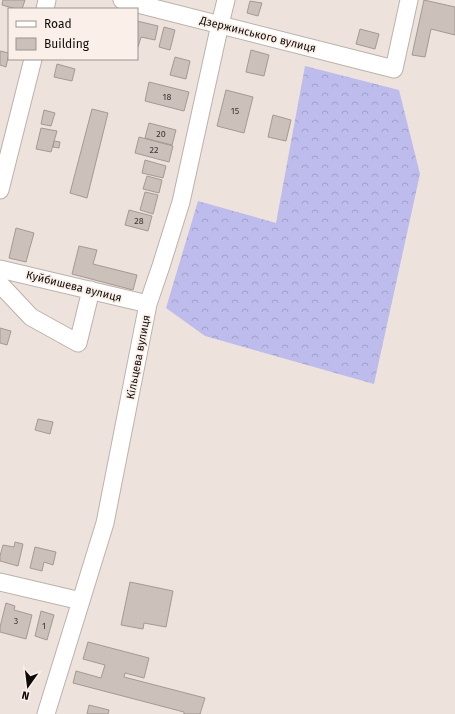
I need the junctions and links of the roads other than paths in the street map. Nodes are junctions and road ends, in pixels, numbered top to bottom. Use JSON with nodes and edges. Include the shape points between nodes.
{"nodes":[{"id":1,"x":122,"y":0,"type":"edge"},
{"id":2,"x":226,"y":0,"type":"edge"},
{"id":3,"x":409,"y":0,"type":"edge"},
{"id":4,"x":220,"y":24,"type":"junction"},
{"id":5,"x":33,"y":60,"type":"edge"},
{"id":6,"x":0,"y":190,"type":"edge"},
{"id":7,"x":0,"y":268,"type":"edge"},
{"id":8,"x":0,"y":284,"type":"edge"},
{"id":9,"x":91,"y":290,"type":"junction"},
{"id":10,"x":148,"y":304,"type":"junction"},
{"id":11,"x":0,"y":582,"type":"edge"},
{"id":12,"x":81,"y":601,"type":"junction"},
{"id":13,"x":46,"y":714,"type":"edge"}],
"edges":[{"from":1,"to":4,"type":"street","name":"Дзержинського вулиця"},
{"from":2,"to":4,"type":"street","name":"Кільцева вулиця"},
{"from":3,"to":4,"type":"street","name":"Дзержинського вулиця","via":[[394,69]]},
{"from":4,"to":10,"type":"street","name":"Кільцева вулиця","via":[[181,202]]},
{"from":5,"to":6,"type":"street"},
{"from":7,"to":9,"type":"street","name":"Куйбишева вулиця"},
{"from":8,"to":9,"type":"street","via":[[31,317],[78,343]]},
{"from":9,"to":10,"type":"street","name":"Куйбишева вулиця"},
{"from":10,"to":12,"type":"street","name":"Кільцева вулиця","via":[[105,523]]},
{"from":11,"to":12,"type":"street"},
{"from":12,"to":13,"type":"street","name":"Кільцева вулиця"}]}
